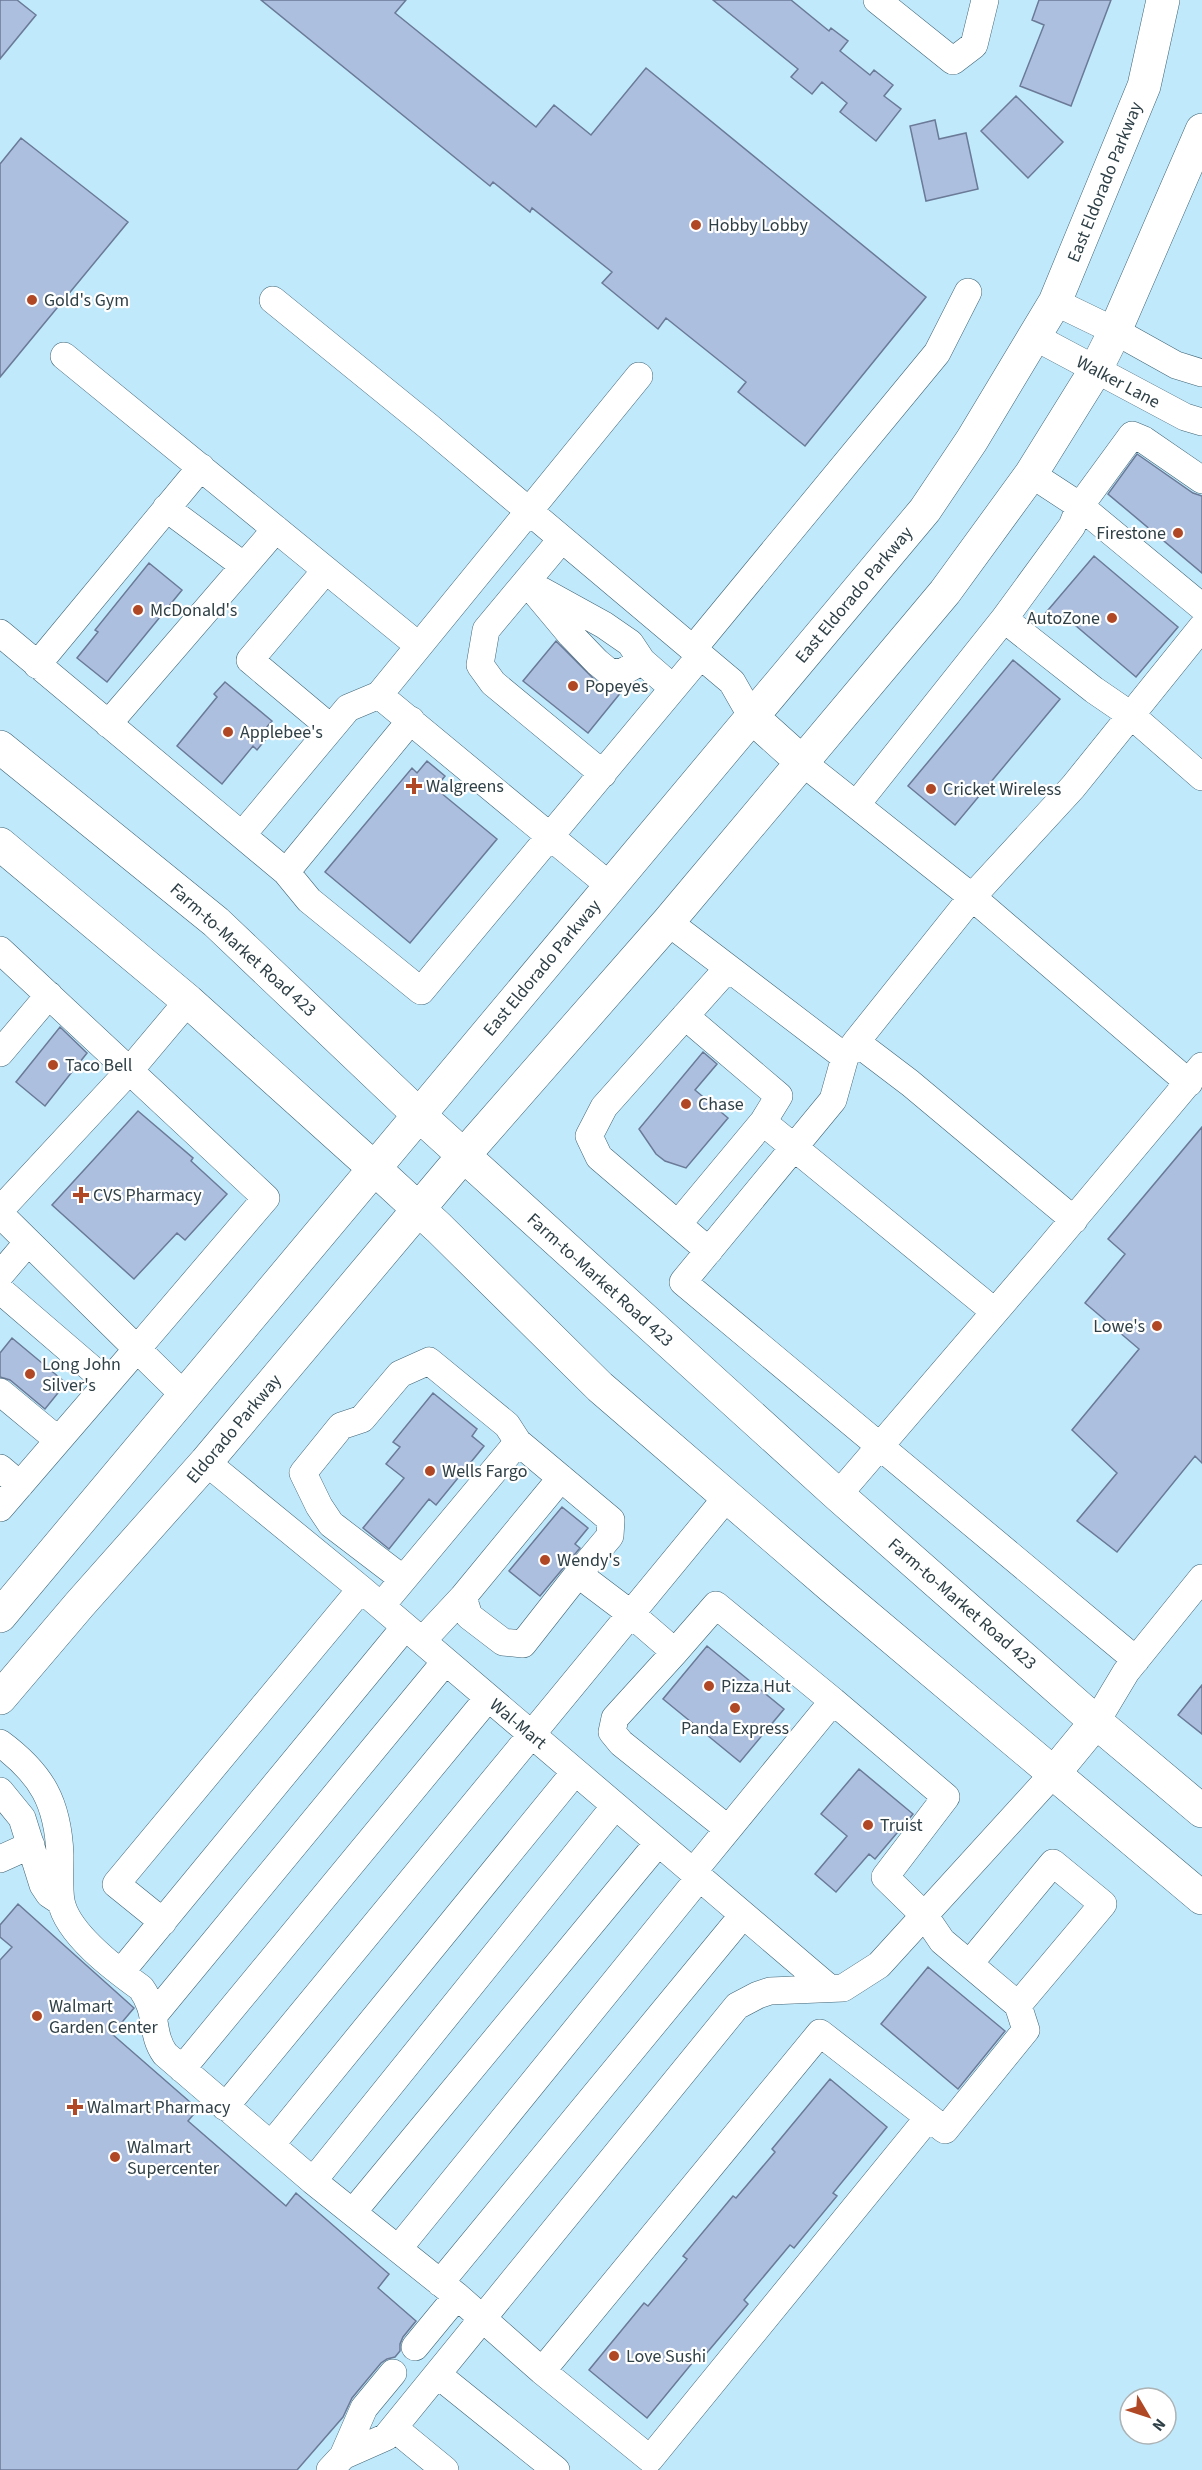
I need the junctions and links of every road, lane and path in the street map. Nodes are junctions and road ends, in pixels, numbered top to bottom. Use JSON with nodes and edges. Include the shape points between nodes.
{"nodes":[{"id":1,"x":877,"y":0,"type":"edge"},
{"id":2,"x":985,"y":0,"type":"edge"},
{"id":3,"x":1163,"y":0,"type":"edge"},
{"id":4,"x":1202,"y":130,"type":"edge"},
{"id":5,"x":968,"y":292,"type":"dead end"},
{"id":6,"x":273,"y":300,"type":"dead end"},
{"id":7,"x":1055,"y":302,"type":"junction"},
{"id":8,"x":1115,"y":331,"type":"junction"},
{"id":9,"x":1035,"y":337,"type":"junction"},
{"id":10,"x":64,"y":356,"type":"dead end"},
{"id":11,"x":1095,"y":371,"type":"junction"},
{"id":12,"x":1202,"y":373,"type":"edge"},
{"id":13,"x":639,"y":376,"type":"dead end"},
{"id":14,"x":1202,"y":422,"type":"edge"},
{"id":15,"x":201,"y":467,"type":"junction"},
{"id":16,"x":1031,"y":474,"type":"junction"},
{"id":17,"x":1202,"y":480,"type":"edge"},
{"id":18,"x":1080,"y":506,"type":"junction"},
{"id":19,"x":166,"y":508,"type":"junction"},
{"id":20,"x":530,"y":511,"type":"junction"},
{"id":21,"x":276,"y":529,"type":"junction"},
{"id":22,"x":561,"y":540,"type":"junction"},
{"id":23,"x":244,"y":566,"type":"junction"},
{"id":24,"x":326,"y":570,"type":"junction"},
{"id":25,"x":526,"y":582,"type":"junction"},
{"id":26,"x":1202,"y":607,"type":"edge"},
{"id":27,"x":1004,"y":619,"type":"junction"},
{"id":28,"x":1202,"y":627,"type":"edge"},
{"id":29,"x":0,"y":633,"type":"edge"},
{"id":30,"x":419,"y":646,"type":"junction"},
{"id":31,"x":697,"y":652,"type":"junction"},
{"id":32,"x":37,"y":664,"type":"junction"},
{"id":33,"x":673,"y":688,"type":"junction"},
{"id":34,"x":379,"y":695,"type":"junction"},
{"id":35,"x":1132,"y":716,"type":"junction"},
{"id":36,"x":752,"y":717,"type":"junction"},
{"id":37,"x":411,"y":720,"type":"junction"},
{"id":38,"x":108,"y":724,"type":"junction"},
{"id":39,"x":331,"y":728,"type":"junction"},
{"id":40,"x":0,"y":747,"type":"edge"},
{"id":41,"x":802,"y":762,"type":"junction"},
{"id":42,"x":603,"y":774,"type":"junction"},
{"id":43,"x":1202,"y":777,"type":"edge"},
{"id":44,"x":856,"y":805,"type":"junction"},
{"id":45,"x":242,"y":836,"type":"junction"},
{"id":46,"x":550,"y":836,"type":"junction"},
{"id":47,"x":0,"y":844,"type":"edge"},
{"id":48,"x":286,"y":872,"type":"junction"},
{"id":49,"x":610,"y":886,"type":"junction"},
{"id":50,"x":972,"y":897,"type":"junction"},
{"id":51,"x":668,"y":922,"type":"junction"},
{"id":52,"x":2,"y":955,"type":"edge"},
{"id":53,"x":728,"y":968,"type":"junction"},
{"id":54,"x":49,"y":995,"type":"junction"},
{"id":55,"x":188,"y":1001,"type":"junction"},
{"id":56,"x":685,"y":1016,"type":"junction"},
{"id":57,"x":851,"y":1049,"type":"junction"},
{"id":58,"x":0,"y":1053,"type":"edge"},
{"id":59,"x":130,"y":1070,"type":"junction"},
{"id":60,"x":1195,"y":1075,"type":"edge"},
{"id":61,"x":419,"y":1115,"type":"junction"},
{"id":62,"x":763,"y":1122,"type":"junction"},
{"id":63,"x":794,"y":1147,"type":"junction"},
{"id":64,"x":464,"y":1155,"type":"junction"},
{"id":65,"x":375,"y":1169,"type":"junction"},
{"id":66,"x":10,"y":1181,"type":"edge"},
{"id":67,"x":418,"y":1209,"type":"junction"},
{"id":68,"x":0,"y":1210,"type":"edge"},
{"id":69,"x":0,"y":1214,"type":"edge"},
{"id":70,"x":1074,"y":1220,"type":"junction"},
{"id":71,"x":678,"y":1224,"type":"junction"},
{"id":72,"x":27,"y":1242,"type":"junction"},
{"id":73,"x":709,"y":1251,"type":"junction"},
{"id":74,"x":0,"y":1275,"type":"edge"},
{"id":75,"x":0,"y":1290,"type":"edge"},
{"id":76,"x":995,"y":1312,"type":"junction"},
{"id":77,"x":137,"y":1349,"type":"junction"},
{"id":78,"x":107,"y":1382,"type":"junction"},
{"id":79,"x":0,"y":1392,"type":"edge"},
{"id":80,"x":184,"y":1395,"type":"junction"},
{"id":81,"x":58,"y":1440,"type":"junction"},
{"id":82,"x":518,"y":1442,"type":"junction"},
{"id":83,"x":879,"y":1447,"type":"junction"},
{"id":84,"x":206,"y":1462,"type":"junction"},
{"id":85,"x":10,"y":1477,"type":"edge"},
{"id":86,"x":561,"y":1478,"type":"junction"},
{"id":87,"x":838,"y":1495,"type":"junction"},
{"id":88,"x":727,"y":1497,"type":"junction"},
{"id":89,"x":0,"y":1508,"type":"edge"},
{"id":90,"x":578,"y":1574,"type":"junction"},
{"id":91,"x":1202,"y":1578,"type":"edge"},
{"id":92,"x":403,"y":1579,"type":"junction"},
{"id":93,"x":371,"y":1597,"type":"junction"},
{"id":94,"x":463,"y":1597,"type":"junction"},
{"id":95,"x":631,"y":1614,"type":"junction"},
{"id":96,"x":0,"y":1616,"type":"edge"},
{"id":97,"x":414,"y":1634,"type":"junction"},
{"id":98,"x":675,"y":1652,"type":"junction"},
{"id":99,"x":1136,"y":1660,"type":"junction"},
{"id":100,"x":445,"y":1662,"type":"junction"},
{"id":101,"x":0,"y":1698,"type":"edge"},
{"id":102,"x":488,"y":1698,"type":"junction"},
{"id":103,"x":833,"y":1701,"type":"junction"},
{"id":104,"x":1096,"y":1722,"type":"junction"},
{"id":105,"x":531,"y":1734,"type":"junction"},
{"id":106,"x":0,"y":1743,"type":"edge"},
{"id":107,"x":575,"y":1772,"type":"junction"},
{"id":108,"x":1054,"y":1773,"type":"junction"},
{"id":109,"x":0,"y":1791,"type":"edge"},
{"id":110,"x":615,"y":1806,"type":"junction"},
{"id":111,"x":1202,"y":1811,"type":"edge"},
{"id":112,"x":728,"y":1829,"type":"junction"},
{"id":113,"x":658,"y":1843,"type":"junction"},
{"id":114,"x":31,"y":1845,"type":"junction"},
{"id":115,"x":0,"y":1859,"type":"edge"},
{"id":116,"x":696,"y":1875,"type":"junction"},
{"id":117,"x":1202,"y":1898,"type":"edge"},
{"id":118,"x":61,"y":1902,"type":"junction"},
{"id":119,"x":743,"y":1915,"type":"junction"},
{"id":120,"x":925,"y":1916,"type":"junction"},
{"id":121,"x":163,"y":1922,"type":"junction"},
{"id":122,"x":970,"y":1964,"type":"junction"},
{"id":123,"x":121,"y":1972,"type":"junction"},
{"id":124,"x":819,"y":1988,"type":"junction"},
{"id":125,"x":1018,"y":2005,"type":"junction"},
{"id":126,"x":154,"y":2015,"type":"junction"},
{"id":127,"x":820,"y":2033,"type":"junction"},
{"id":128,"x":182,"y":2070,"type":"junction"},
{"id":129,"x":225,"y":2107,"type":"junction"},
{"id":130,"x":928,"y":2118,"type":"junction"},
{"id":131,"x":271,"y":2145,"type":"junction"},
{"id":132,"x":313,"y":2181,"type":"junction"},
{"id":133,"x":352,"y":2212,"type":"junction"},
{"id":134,"x":398,"y":2248,"type":"junction"},
{"id":135,"x":448,"y":2289,"type":"junction"},
{"id":136,"x":484,"y":2319,"type":"junction"},
{"id":137,"x":415,"y":2347,"type":"dead end"},
{"id":138,"x":542,"y":2371,"type":"junction"},
{"id":139,"x":393,"y":2373,"type":"dead end"},
{"id":140,"x":438,"y":2374,"type":"junction"},
{"id":141,"x":394,"y":2428,"type":"junction"},
{"id":142,"x":337,"y":2463,"type":"edge"},
{"id":143,"x":445,"y":2470,"type":"edge"},
{"id":144,"x":556,"y":2470,"type":"edge"}],
"edges":[{"from":1,"to":2,"type":"street","via":[[953,61],[974,45]]},
{"from":3,"to":7,"type":"main road","name":"East Eldorado Parkway","via":[[1144,86]]},
{"from":4,"to":8,"type":"main road"},
{"from":5,"to":31,"type":"street","via":[[937,353]]},
{"from":6,"to":20,"type":"street"},
{"from":7,"to":8,"type":"street"},
{"from":7,"to":9,"type":"main road","name":"East Eldorado Parkway"},
{"from":8,"to":11,"type":"main road"},
{"from":8,"to":12,"type":"street","via":[[1176,365]]},
{"from":9,"to":11,"type":"street","name":"Walker Lane"},
{"from":9,"to":36,"type":"main road","name":"East Eldorado Parkway","via":[[925,510]]},
{"from":10,"to":15,"type":"street"},
{"from":11,"to":14,"type":"street","name":"Walker Lane"},
{"from":11,"to":16,"type":"main road"},
{"from":13,"to":20,"type":"street"},
{"from":15,"to":19,"type":"street"},
{"from":15,"to":21,"type":"street"},
{"from":16,"to":18,"type":"street"},
{"from":16,"to":41,"type":"main road","via":[[945,592]]},
{"from":17,"to":18,"type":"street","via":[[1132,435]]},
{"from":18,"to":26,"type":"street"},
{"from":18,"to":27,"type":"street","via":[[1072,526]]},
{"from":19,"to":23,"type":"street"},
{"from":19,"to":32,"type":"street"},
{"from":20,"to":22,"type":"street"},
{"from":20,"to":30,"type":"street"},
{"from":21,"to":23,"type":"street"},
{"from":21,"to":24,"type":"street"},
{"from":22,"to":25,"type":"street"},
{"from":22,"to":31,"type":"street"},
{"from":23,"to":38,"type":"street"},
{"from":24,"to":30,"type":"street"},
{"from":24,"to":39,"type":"street","via":[[250,660]]},
{"from":25,"to":33,"type":"street","via":[[630,643],[642,661]]},
{"from":25,"to":42,"type":"street","via":[[486,630],[480,664],[493,683]]},
{"from":27,"to":35,"type":"street"},
{"from":27,"to":44,"type":"street"},
{"from":28,"to":35,"type":"street"},
{"from":29,"to":32,"type":"street"},
{"from":30,"to":34,"type":"street"},
{"from":31,"to":33,"type":"street"},
{"from":31,"to":36,"type":"street","via":[[732,682]]},
{"from":32,"to":38,"type":"street"},
{"from":33,"to":42,"type":"street"},
{"from":34,"to":37,"type":"street"},
{"from":34,"to":39,"type":"street","via":[[348,708]]},
{"from":35,"to":43,"type":"street"},
{"from":35,"to":50,"type":"street","via":[[1073,788]]},
{"from":36,"to":41,"type":"main road"},
{"from":36,"to":49,"type":"main road","name":"East Eldorado Parkway"},
{"from":37,"to":46,"type":"street"},
{"from":37,"to":48,"type":"street"},
{"from":38,"to":45,"type":"street"},
{"from":39,"to":45,"type":"street"},
{"from":40,"to":61,"type":"main road","name":"Farm-to-Market Road 423","via":[[216,922]]},
{"from":41,"to":44,"type":"street"},
{"from":41,"to":51,"type":"main road"},
{"from":42,"to":46,"type":"street"},
{"from":44,"to":50,"type":"street"},
{"from":45,"to":48,"type":"street"},
{"from":46,"to":48,"type":"street","via":[[421,991],[309,900]]},
{"from":46,"to":49,"type":"street"},
{"from":47,"to":55,"type":"main road"},
{"from":49,"to":61,"type":"main road","name":"East Eldorado Parkway"},
{"from":50,"to":57,"type":"street"},
{"from":50,"to":60,"type":"street"},
{"from":51,"to":53,"type":"street"},
{"from":51,"to":64,"type":"main road"},
{"from":52,"to":54,"type":"street"},
{"from":53,"to":56,"type":"street"},
{"from":53,"to":57,"type":"street"},
{"from":54,"to":58,"type":"street"},
{"from":54,"to":59,"type":"street"},
{"from":55,"to":59,"type":"street"},
{"from":55,"to":65,"type":"main road"},
{"from":56,"to":62,"type":"street","via":[[779,1096]]},
{"from":56,"to":71,"type":"street","via":[[604,1107],[589,1136],[599,1157]]},
{"from":57,"to":63,"type":"street","via":[[833,1100]]},
{"from":57,"to":70,"type":"street","via":[[910,1083]]},
{"from":59,"to":66,"type":"street"},
{"from":59,"to":77,"type":"street","via":[[266,1198]]},
{"from":60,"to":70,"type":"street"},
{"from":61,"to":64,"type":"main road","name":"Farm-to-Market Road 423"},
{"from":61,"to":65,"type":"main road"},
{"from":62,"to":63,"type":"street"},
{"from":62,"to":71,"type":"street"},
{"from":63,"to":73,"type":"street"},
{"from":63,"to":76,"type":"street"},
{"from":64,"to":67,"type":"main road","name":"Eldorado Parkway"},
{"from":64,"to":87,"type":"main road","name":"Farm-to-Market Road 423"},
{"from":65,"to":67,"type":"main road"},
{"from":65,"to":80,"type":"main road"},
{"from":66,"to":68,"type":"street"},
{"from":67,"to":84,"type":"main road","name":"Eldorado Parkway"},
{"from":67,"to":88,"type":"main road","via":[[600,1387]]},
{"from":69,"to":72,"type":"street"},
{"from":70,"to":76,"type":"street"},
{"from":71,"to":73,"type":"street"},
{"from":72,"to":74,"type":"street"},
{"from":72,"to":77,"type":"street"},
{"from":73,"to":83,"type":"street","via":[[683,1282]]},
{"from":75,"to":78,"type":"street"},
{"from":76,"to":83,"type":"street"},
{"from":77,"to":78,"type":"street"},
{"from":77,"to":80,"type":"street"},
{"from":78,"to":81,"type":"street"},
{"from":79,"to":81,"type":"street"},
{"from":80,"to":96,"type":"main road"},
{"from":81,"to":85,"type":"street"},
{"from":82,"to":86,"type":"street"},
{"from":82,"to":92,"type":"street"},
{"from":82,"to":92,"type":"street","via":[[507,1425],[429,1361],[400,1374],[362,1419],[341,1426],[303,1473],[331,1524]]},
{"from":83,"to":87,"type":"street"},
{"from":83,"to":99,"type":"street"},
{"from":84,"to":93,"type":"street","name":"Wal-Mart"},
{"from":84,"to":101,"type":"main road","name":"Eldorado Parkway"},
{"from":85,"to":89,"type":"street"},
{"from":86,"to":90,"type":"street","via":[[611,1520],[610,1536]]},
{"from":86,"to":94,"type":"street"},
{"from":87,"to":104,"type":"main road","name":"Farm-to-Market Road 423"},
{"from":88,"to":95,"type":"street"},
{"from":88,"to":108,"type":"main road"},
{"from":90,"to":94,"type":"street","via":[[523,1644],[503,1642],[469,1616]]},
{"from":90,"to":95,"type":"street"},
{"from":91,"to":99,"type":"street"},
{"from":92,"to":93,"type":"street"},
{"from":93,"to":97,"type":"street","name":"Wal-Mart"},
{"from":93,"to":121,"type":"street","via":[[116,1884]]},
{"from":94,"to":97,"type":"street"},
{"from":95,"to":98,"type":"street"},
{"from":95,"to":105,"type":"street"},
{"from":97,"to":100,"type":"street","name":"Wal-Mart"},
{"from":97,"to":121,"type":"street"},
{"from":98,"to":103,"type":"street","via":[[716,1605]]},
{"from":98,"to":112,"type":"street","via":[[615,1718],[612,1732]]},
{"from":99,"to":104,"type":"street"},
{"from":100,"to":102,"type":"street","name":"Wal-Mart"},
{"from":100,"to":126,"type":"street"},
{"from":102,"to":105,"type":"street","name":"Wal-Mart"},
{"from":102,"to":128,"type":"street"},
{"from":103,"to":112,"type":"street"},
{"from":103,"to":120,"type":"street","via":[[946,1797],[885,1877]]},
{"from":104,"to":108,"type":"main road"},
{"from":104,"to":111,"type":"main road","name":"Farm-to-Market Road 423"},
{"from":105,"to":107,"type":"street","name":"Wal-Mart"},
{"from":105,"to":129,"type":"street"},
{"from":106,"to":118,"type":"street","via":[[36,1774],[48,1795],[59,1833]]},
{"from":107,"to":110,"type":"street","name":"Wal-Mart"},
{"from":107,"to":131,"type":"street"},
{"from":108,"to":117,"type":"main road"},
{"from":108,"to":120,"type":"street"},
{"from":109,"to":114,"type":"street","via":[[22,1818]]},
{"from":110,"to":113,"type":"street","name":"Wal-Mart"},
{"from":110,"to":132,"type":"street"},
{"from":112,"to":116,"type":"street"},
{"from":113,"to":116,"type":"street","name":"Wal-Mart"},
{"from":113,"to":133,"type":"street"},
{"from":114,"to":115,"type":"street"},
{"from":114,"to":118,"type":"street","via":[[43,1885]]},
{"from":116,"to":119,"type":"street","name":"Wal-Mart"},
{"from":116,"to":134,"type":"street"},
{"from":118,"to":123,"type":"street","via":[[74,1928]]},
{"from":119,"to":124,"type":"street","name":"Wal-Mart"},
{"from":119,"to":135,"type":"street"},
{"from":120,"to":122,"type":"street","via":[[942,1941]]},
{"from":120,"to":124,"type":"street","via":[[879,1965],[843,1988]]},
{"from":121,"to":123,"type":"street"},
{"from":122,"to":125,"type":"street"},
{"from":122,"to":125,"type":"street","via":[[1053,1863],[1103,1904]]},
{"from":123,"to":126,"type":"street","via":[[148,1997]]},
{"from":124,"to":127,"type":"street"},
{"from":124,"to":136,"type":"street","via":[[770,1991],[737,2006]]},
{"from":125,"to":130,"type":"street","via":[[1026,2030],[945,2130]]},
{"from":126,"to":128,"type":"street","via":[[159,2045]]},
{"from":127,"to":130,"type":"street"},
{"from":127,"to":138,"type":"street"},
{"from":128,"to":129,"type":"street"},
{"from":129,"to":131,"type":"street"},
{"from":130,"to":138,"type":"street","via":[[650,2459]]},
{"from":131,"to":132,"type":"street"},
{"from":132,"to":133,"type":"street"},
{"from":133,"to":134,"type":"street"},
{"from":134,"to":135,"type":"street"},
{"from":135,"to":136,"type":"street"},
{"from":135,"to":137,"type":"street"},
{"from":136,"to":138,"type":"street"},
{"from":136,"to":140,"type":"street"},
{"from":139,"to":142,"type":"street","via":[[364,2408]]},
{"from":140,"to":141,"type":"street"},
{"from":140,"to":144,"type":"street"},
{"from":141,"to":142,"type":"street","via":[[386,2437]]},
{"from":141,"to":143,"type":"street"}]}
